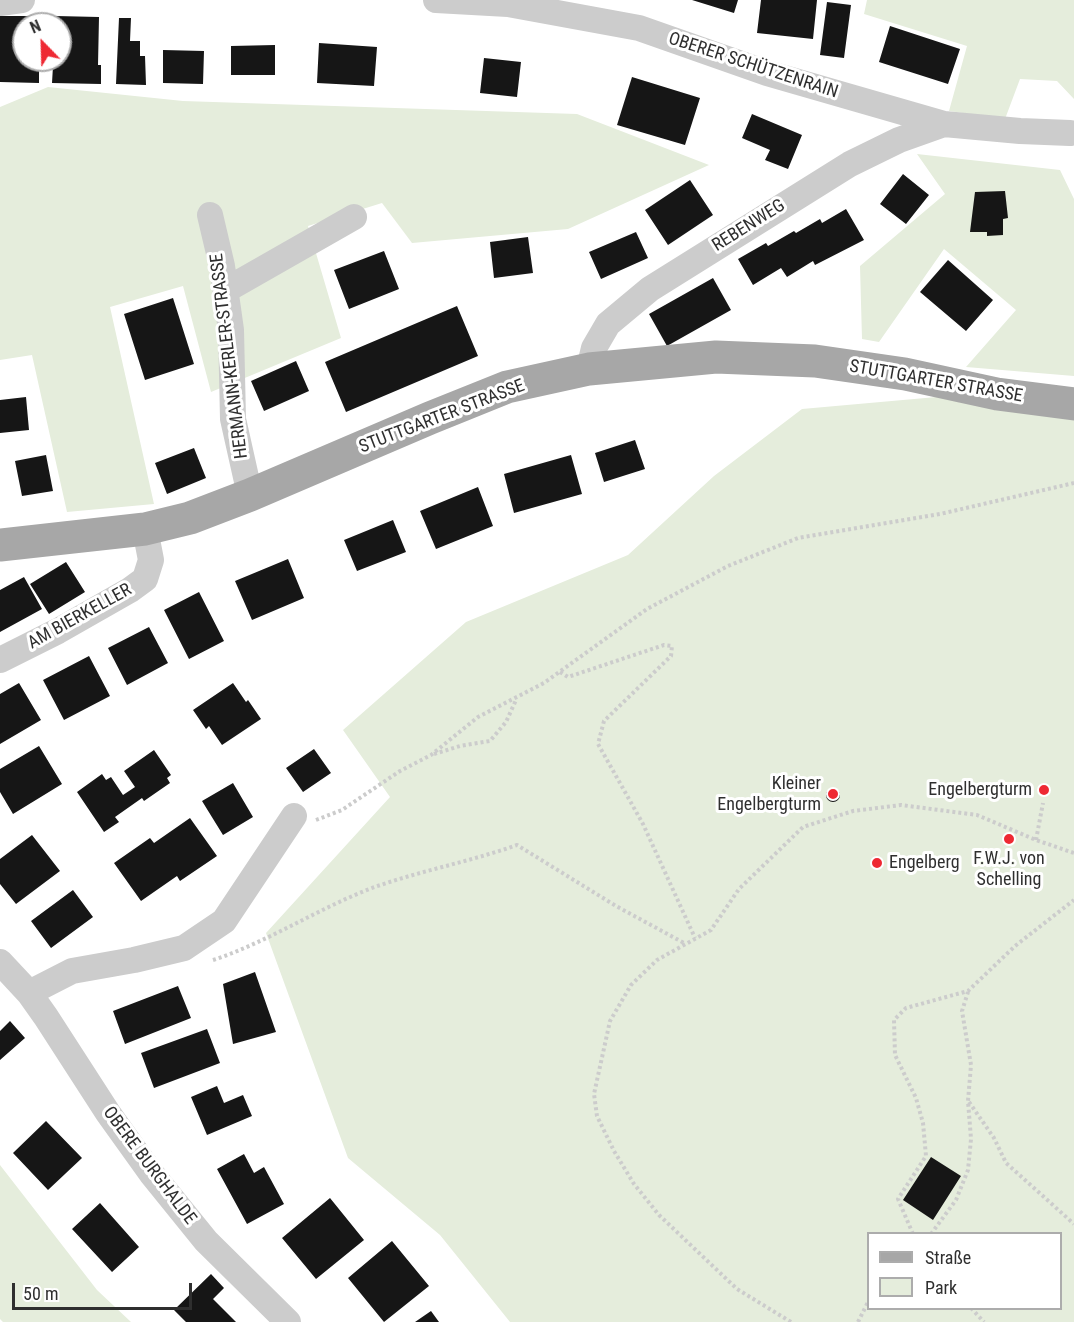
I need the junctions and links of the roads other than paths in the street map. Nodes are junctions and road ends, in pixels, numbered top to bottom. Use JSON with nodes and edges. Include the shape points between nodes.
{"nodes":[{"id":1,"x":22,"y":0,"type":"edge"},
{"id":2,"x":436,"y":0,"type":"edge"},
{"id":3,"x":0,"y":3,"type":"edge"},
{"id":4,"x":944,"y":124,"type":"junction"},
{"id":5,"x":1070,"y":133,"type":"dead end"},
{"id":6,"x":210,"y":216,"type":"dead end"},
{"id":7,"x":354,"y":217,"type":"dead end"},
{"id":8,"x":226,"y":290,"type":"junction"},
{"id":9,"x":589,"y":369,"type":"junction"},
{"id":10,"x":1074,"y":404,"type":"edge"},
{"id":11,"x":250,"y":495,"type":"junction"},
{"id":12,"x":145,"y":529,"type":"junction"},
{"id":13,"x":0,"y":545,"type":"edge"},
{"id":14,"x":0,"y":660,"type":"edge"},
{"id":15,"x":288,"y":826,"type":"road end"},
{"id":16,"x":0,"y":962,"type":"edge"},
{"id":17,"x":29,"y":993,"type":"junction"},
{"id":18,"x":288,"y":1322,"type":"edge"}],
"edges":[{"from":1,"to":3,"type":"street"},
{"from":2,"to":4,"type":"street","name":"OBERER SCHÜTZENRAIN","via":[[508,4],[639,28],[767,74]]},
{"from":4,"to":5,"type":"street","name":"OBERER SCHÜTZENRAIN"},
{"from":4,"to":9,"type":"street","name":"REBENWEG","via":[[850,164],[650,289],[608,324],[594,348]]},
{"from":6,"to":8,"type":"street","name":"HERMANN-KERLER-STRASSE"},
{"from":7,"to":8,"type":"street"},
{"from":8,"to":11,"type":"street","name":"HERMANN-KERLER-STRASSE","via":[[233,419]]},
{"from":9,"to":10,"type":"main road","name":"STUTTGARTER STRASSE","via":[[716,357],[815,361]]},
{"from":9,"to":11,"type":"main road","name":"STUTTGARTER STRASSE","via":[[507,387]]},
{"from":11,"to":12,"type":"main road","name":"STUTTGARTER STRASSE","via":[[190,518]]},
{"from":12,"to":13,"type":"main road","name":"STUTTGARTER STRASSE"},
{"from":12,"to":14,"type":"street","name":"AM BIERKELLER","via":[[150,560],[145,579]]},
{"from":15,"to":17,"type":"street","via":[[224,921],[184,948],[72,971]]},
{"from":16,"to":17,"type":"street","name":"OBERE BURGHALDE"},
{"from":17,"to":18,"type":"street","name":"OBERE BURGHALDE","via":[[151,1173],[206,1241]]}]}
